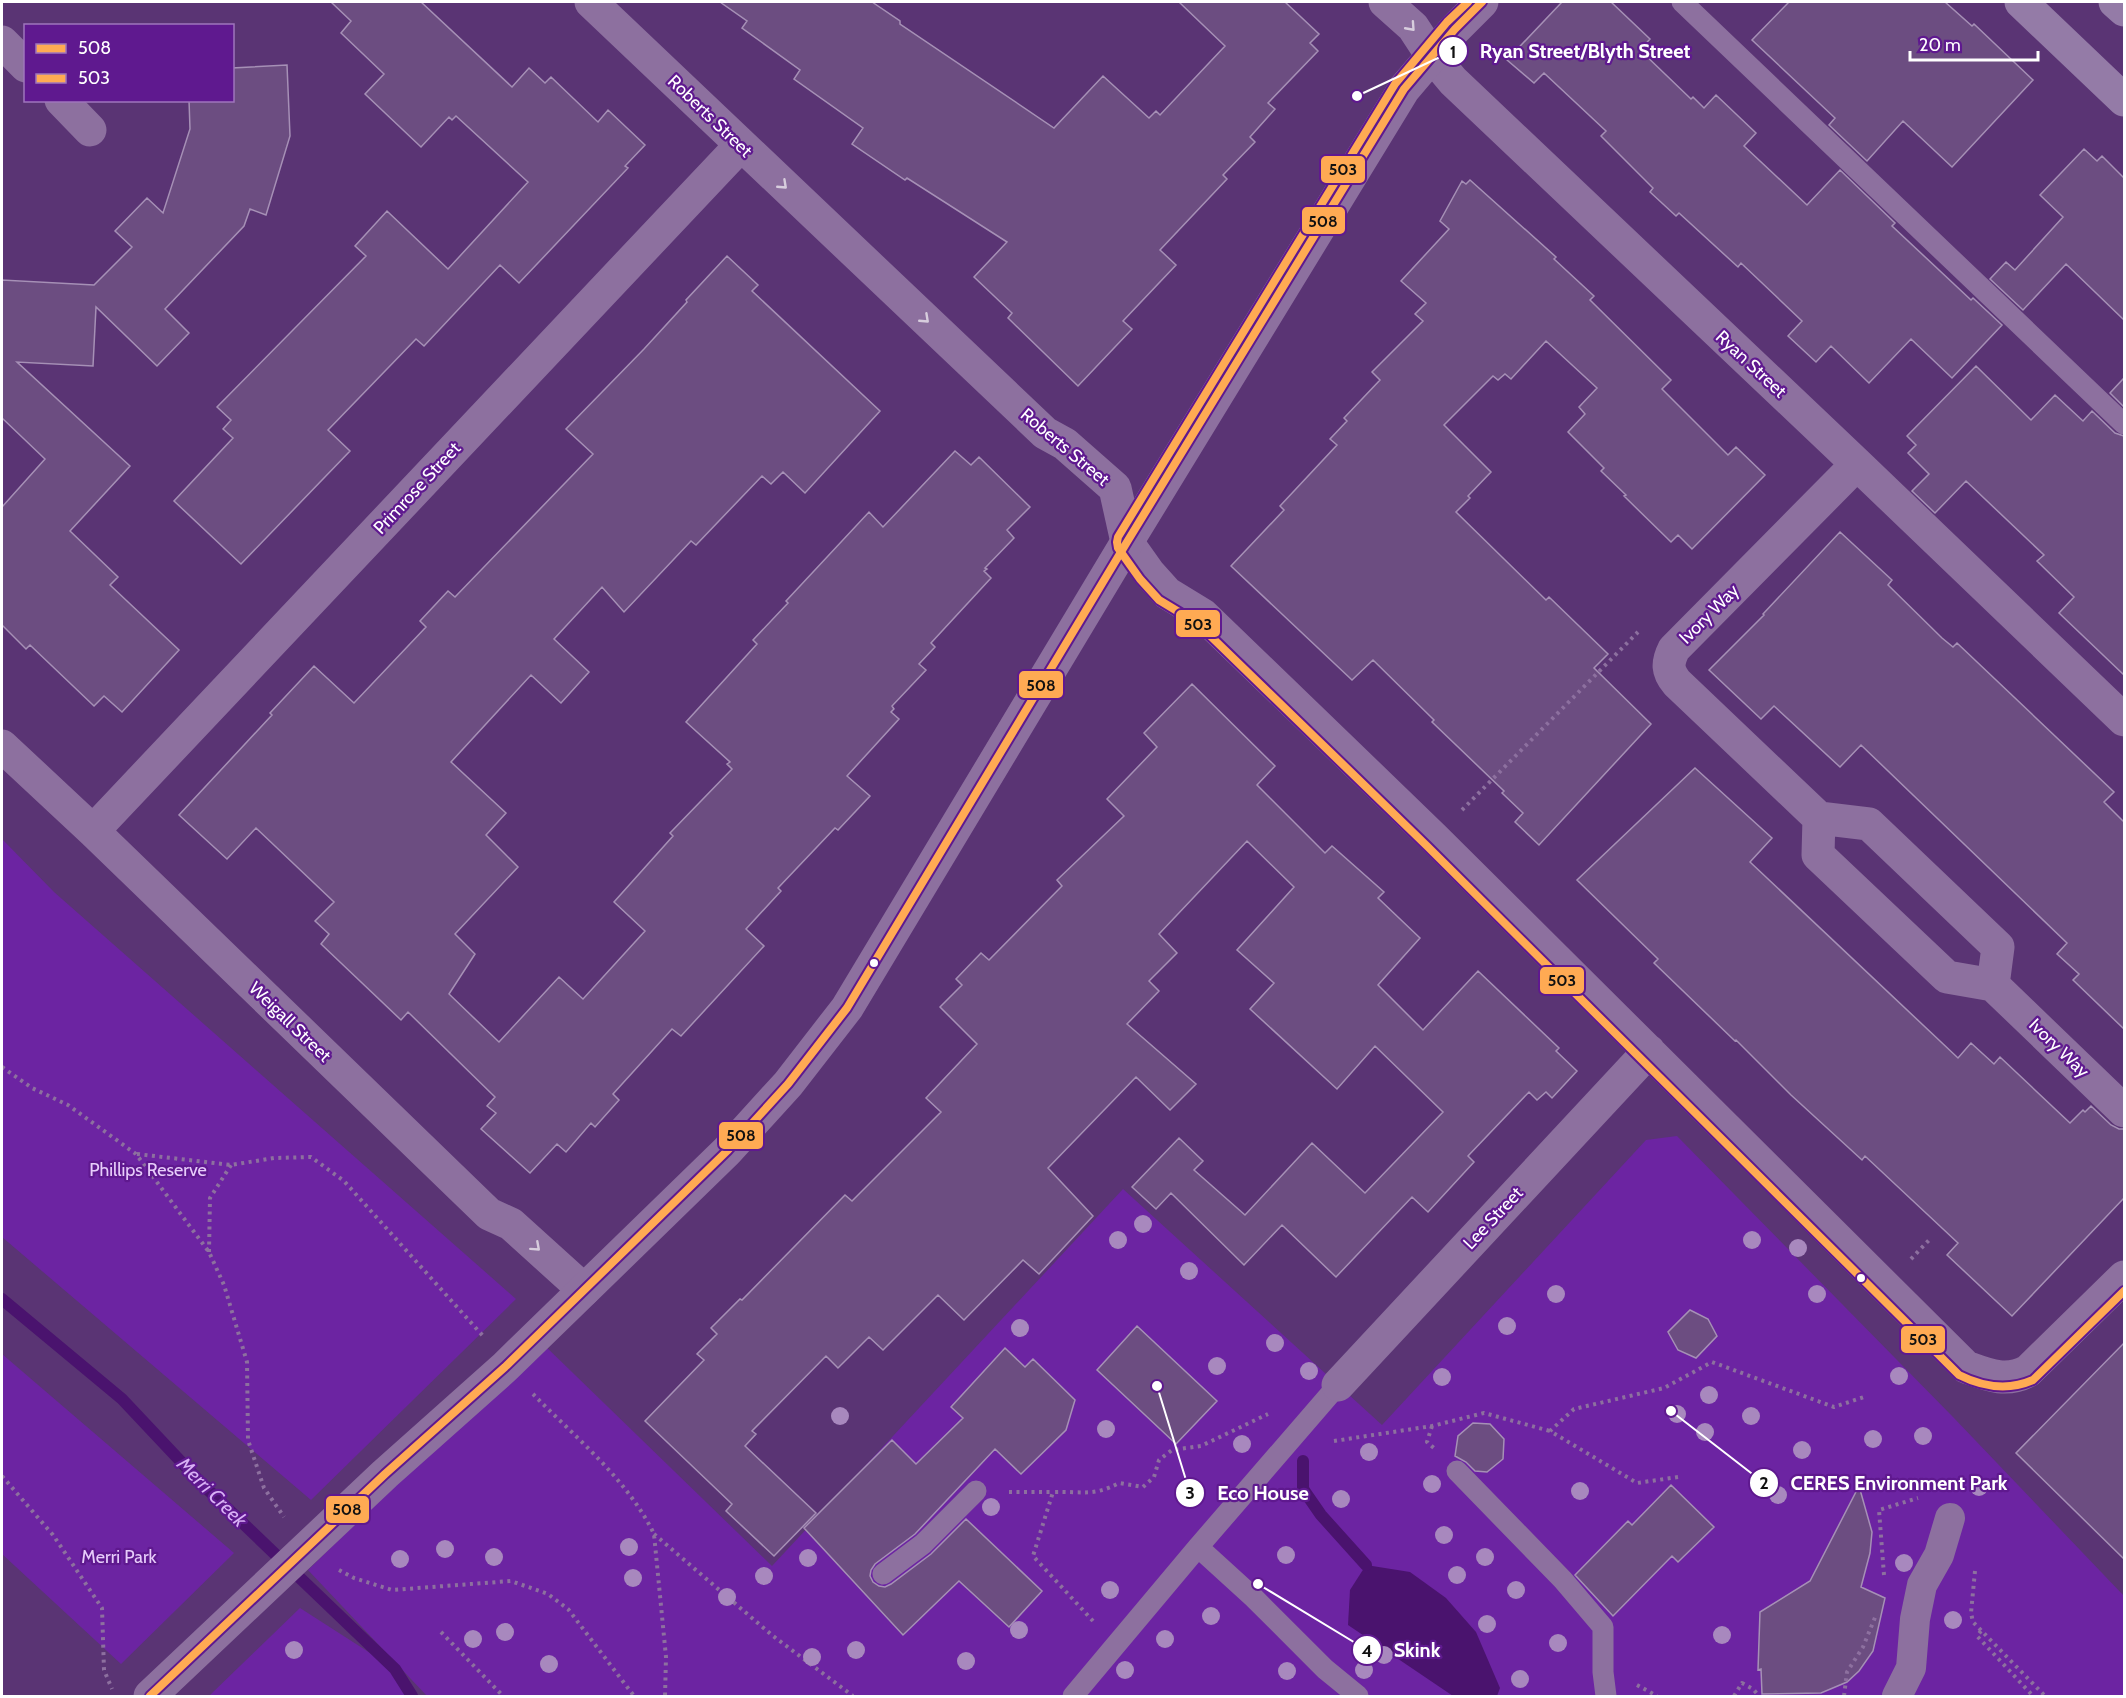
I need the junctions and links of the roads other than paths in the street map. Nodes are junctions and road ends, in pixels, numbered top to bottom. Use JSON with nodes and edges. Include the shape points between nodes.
{"nodes":[{"id":1,"x":591,"y":2,"type":"edge"},
{"id":2,"x":1385,"y":2,"type":"edge"},
{"id":3,"x":1482,"y":2,"type":"edge"},
{"id":4,"x":1682,"y":2,"type":"edge"},
{"id":5,"x":2020,"y":2,"type":"edge"},
{"id":6,"x":2115,"y":2,"type":"edge"},
{"id":7,"x":2124,"y":10,"type":"edge"},
{"id":8,"x":2,"y":42,"type":"edge"},
{"id":9,"x":1432,"y":56,"type":"junction"},
{"id":10,"x":24,"y":64,"type":"edge"},
{"id":11,"x":2124,"y":100,"type":"edge"},
{"id":12,"x":63,"y":102,"type":"edge"},
{"id":13,"x":90,"y":130,"type":"dead end"},
{"id":14,"x":741,"y":145,"type":"junction"},
{"id":15,"x":2124,"y":424,"type":"edge"},
{"id":16,"x":1857,"y":464,"type":"junction"},
{"id":17,"x":1126,"y":542,"type":"junction"},
{"id":18,"x":2124,"y":720,"type":"edge"},
{"id":19,"x":2,"y":746,"type":"edge"},
{"id":20,"x":1819,"y":818,"type":"junction"},
{"id":21,"x":93,"y":831,"type":"junction"},
{"id":22,"x":1993,"y":986,"type":"junction"},
{"id":23,"x":1648,"y":1051,"type":"junction"},
{"id":24,"x":2124,"y":1111,"type":"edge"},
{"id":25,"x":2124,"y":1277,"type":"edge"},
{"id":26,"x":584,"y":1290,"type":"junction"},
{"id":27,"x":1338,"y":1385,"type":"joint"},
{"id":28,"x":1457,"y":1471,"type":"dead end"},
{"id":29,"x":976,"y":1491,"type":"road end"},
{"id":30,"x":1950,"y":1518,"type":"dead end"},
{"id":31,"x":1198,"y":1547,"type":"junction"},
{"id":32,"x":883,"y":1574,"type":"dead end"},
{"id":33,"x":150,"y":1696,"type":"edge"},
{"id":34,"x":1073,"y":1696,"type":"edge"},
{"id":35,"x":1358,"y":1696,"type":"edge"},
{"id":36,"x":1606,"y":1696,"type":"edge"},
{"id":37,"x":1897,"y":1696,"type":"edge"}],
"edges":[{"from":1,"to":14,"type":"street","name":"Roberts Street"},
{"from":2,"to":9,"type":"street","name":"Ryan Street","one_way":true,"via":[[1413,27]]},
{"from":3,"to":9,"type":"street"},
{"from":4,"to":15,"type":"lane"},
{"from":5,"to":11,"type":"main road"},
{"from":6,"to":7,"type":"main road"},
{"from":8,"to":10,"type":"street"},
{"from":9,"to":16,"type":"street","name":"Ryan Street","via":[[1453,81]]},
{"from":9,"to":17,"type":"street","via":[[1404,89]]},
{"from":12,"to":13,"type":"street"},
{"from":14,"to":17,"type":"street","name":"Roberts Street","one_way":true,"via":[[1045,433],[1065,444],[1114,488]]},
{"from":14,"to":21,"type":"street","name":"Primrose Street"},
{"from":16,"to":18,"type":"street","name":"Ryan Street"},
{"from":16,"to":20,"type":"street","name":"Ivory Way","via":[[1669,658],[1670,675]]},
{"from":17,"to":23,"type":"street","name":"Roberts Street","via":[[1167,593],[1203,615]]},
{"from":17,"to":26,"type":"street","via":[[847,1008],[788,1084],[727,1151]]},
{"from":19,"to":21,"type":"street","name":"Weigall Street"},
{"from":20,"to":22,"type":"street","via":[[1818,855],[1947,977]]},
{"from":20,"to":22,"type":"street","via":[[1869,824],[1989,938],[1998,947]]},
{"from":21,"to":26,"type":"street","name":"Weigall Street","one_way":true,"via":[[489,1214],[511,1224]]},
{"from":22,"to":24,"type":"street","name":"Ivory Way"},
{"from":23,"to":25,"type":"street","name":"Roberts Street","via":[[1966,1367],[2001,1379],[2018,1377]]},
{"from":23,"to":27,"type":"street","name":"Lee Street"},
{"from":26,"to":33,"type":"street"},
{"from":27,"to":31,"type":"lane"},
{"from":28,"to":36,"type":"lane","via":[[1603,1627]]},
{"from":29,"to":32,"type":"lane","via":[[923,1544]]},
{"from":30,"to":37,"type":"street","via":[[1939,1555],[1922,1585],[1911,1668]]},
{"from":31,"to":34,"type":"lane"},
{"from":31,"to":35,"type":"lane","via":[[1325,1670]]}]}
